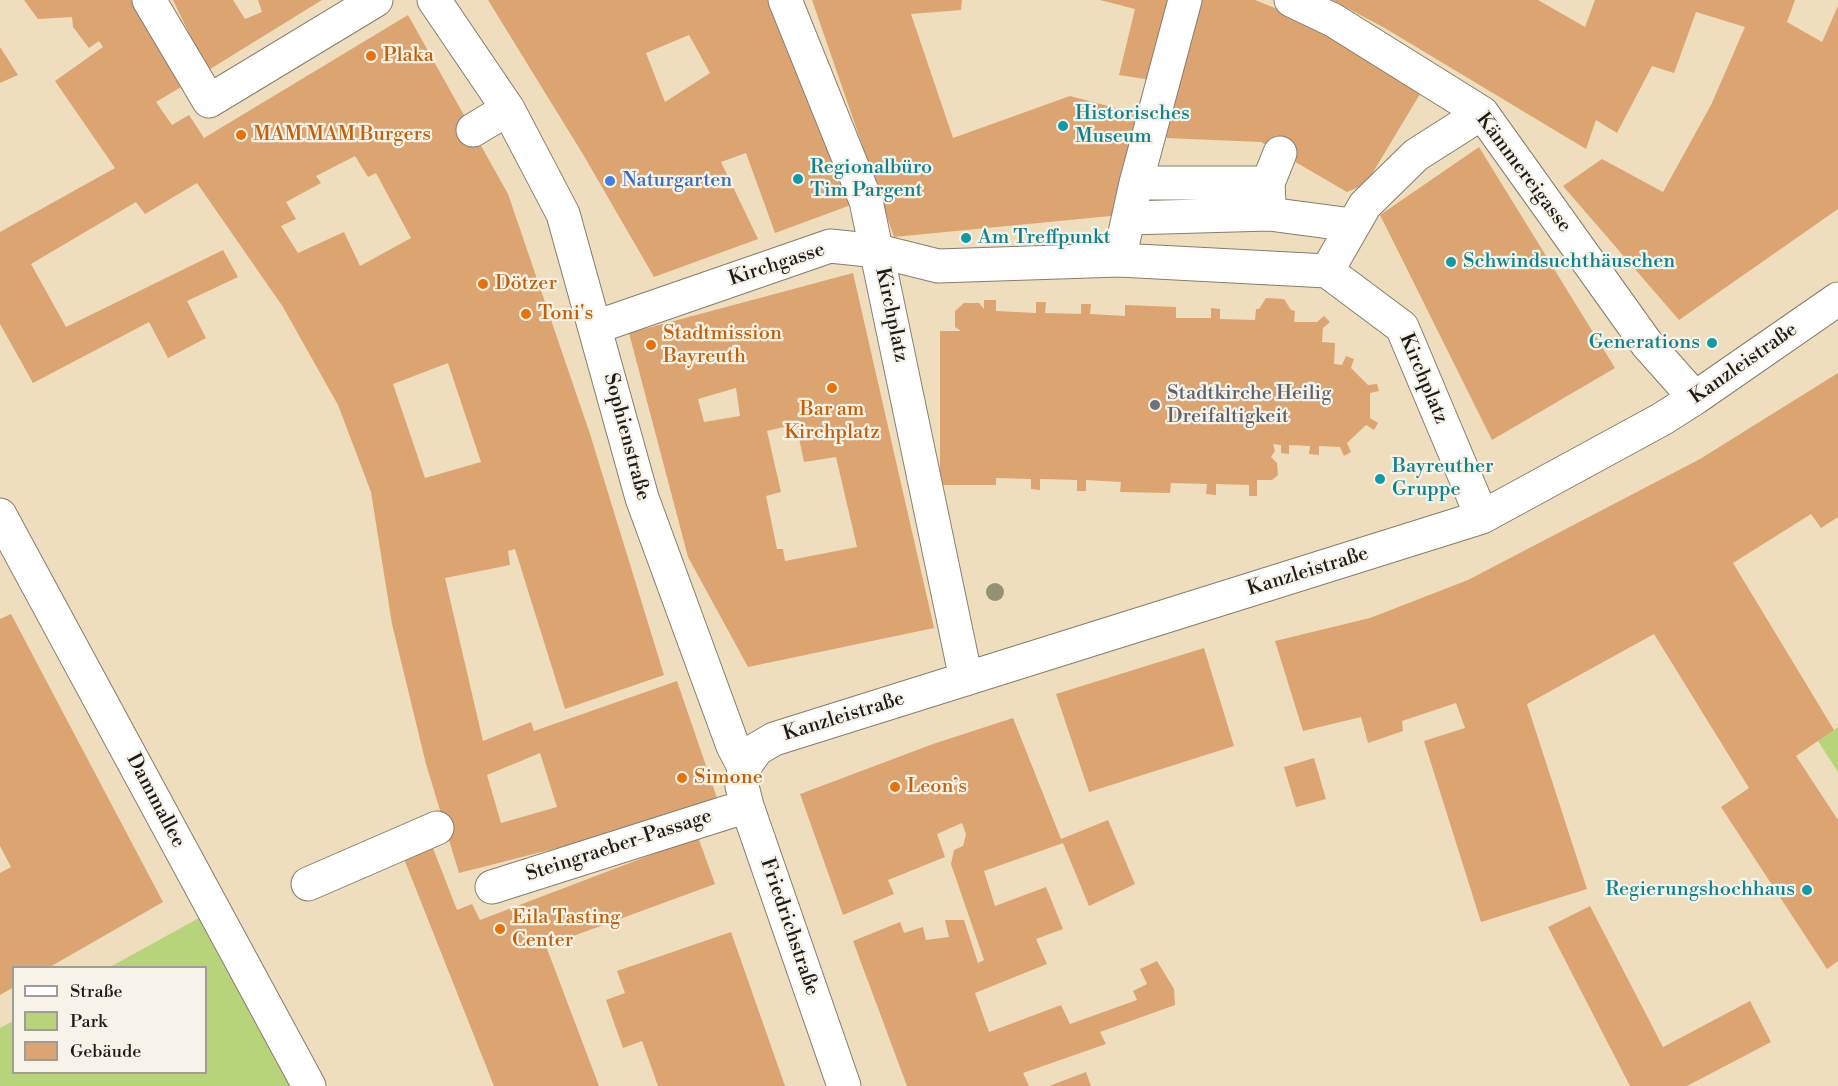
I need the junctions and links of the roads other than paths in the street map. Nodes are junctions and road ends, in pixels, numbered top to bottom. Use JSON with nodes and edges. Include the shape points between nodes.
{"nodes":[{"id":1,"x":149,"y":0,"type":"edge"},
{"id":2,"x":376,"y":0,"type":"edge"},
{"id":3,"x":434,"y":0,"type":"edge"},
{"id":4,"x":785,"y":0,"type":"edge"},
{"id":5,"x":1185,"y":0,"type":"edge"},
{"id":6,"x":1291,"y":0,"type":"edge"},
{"id":7,"x":508,"y":109,"type":"junction"},
{"id":8,"x":1482,"y":113,"type":"junction"},
{"id":9,"x":473,"y":130,"type":"dead end"},
{"id":10,"x":1136,"y":183,"type":"junction"},
{"id":11,"x":1269,"y":214,"type":"junction"},
{"id":12,"x":1129,"y":218,"type":"junction"},
{"id":13,"x":1352,"y":225,"type":"junction"},
{"id":14,"x":878,"y":251,"type":"junction"},
{"id":15,"x":1119,"y":260,"type":"junction"},
{"id":16,"x":1327,"y":271,"type":"junction"},
{"id":17,"x":1838,"y":299,"type":"edge"},
{"id":18,"x":596,"y":327,"type":"junction"},
{"id":19,"x":1695,"y":399,"type":"junction"},
{"id":20,"x":0,"y":515,"type":"edge"},
{"id":21,"x":1482,"y":517,"type":"junction"},
{"id":22,"x":966,"y":679,"type":"junction"},
{"id":23,"x":744,"y":766,"type":"junction"},
{"id":24,"x":747,"y":806,"type":"junction"},
{"id":25,"x":437,"y":828,"type":"dead end"},
{"id":26,"x":308,"y":884,"type":"dead end"},
{"id":27,"x":492,"y":887,"type":"dead end"},
{"id":28,"x":309,"y":1086,"type":"edge"},
{"id":29,"x":844,"y":1086,"type":"edge"}],
"edges":[{"from":1,"to":2,"type":"street","via":[[209,101]]},
{"from":3,"to":7,"type":"street","name":"Sophienstraße"},
{"from":4,"to":14,"type":"street","via":[[866,201]]},
{"from":5,"to":10,"type":"street"},
{"from":6,"to":8,"type":"street","name":"Kämmereigasse","via":[[1337,12]]},
{"from":7,"to":9,"type":"street"},
{"from":7,"to":18,"type":"street","name":"Sophienstraße","via":[[563,214]]},
{"from":8,"to":13,"type":"street","via":[[1416,155],[1365,205]]},
{"from":8,"to":19,"type":"street","name":"Kämmereigasse","via":[[1647,344]]},
{"from":10,"to":11,"type":"street","via":[[1274,168]]},
{"from":10,"to":12,"type":"street"},
{"from":11,"to":12,"type":"street"},
{"from":11,"to":13,"type":"street"},
{"from":12,"to":15,"type":"street"},
{"from":13,"to":16,"type":"street"},
{"from":14,"to":15,"type":"street","name":"Kirchplatz","via":[[938,266]]},
{"from":14,"to":18,"type":"street","name":"Kirchgasse","via":[[830,246]]},
{"from":14,"to":22,"type":"street","name":"Kirchplatz"},
{"from":15,"to":16,"type":"street","name":"Kirchplatz"},
{"from":16,"to":21,"type":"street","name":"Kirchplatz","via":[[1402,327]]},
{"from":17,"to":19,"type":"street","name":"Kanzleistraße"},
{"from":18,"to":23,"type":"street","name":"Sophienstraße","via":[[642,498],[729,736]]},
{"from":19,"to":21,"type":"street","name":"Kanzleistraße"},
{"from":20,"to":28,"type":"street","name":"Dammallee"},
{"from":21,"to":22,"type":"street","name":"Kanzleistraße"},
{"from":22,"to":23,"type":"street","name":"Kanzleistraße","via":[[774,739],[757,749]]},
{"from":23,"to":24,"type":"street","name":"Friedrichstraße","via":[[742,786]]},
{"from":24,"to":27,"type":"street","name":"Steingraeber-Passage"},
{"from":24,"to":29,"type":"street","name":"Friedrichstraße"},
{"from":25,"to":26,"type":"street"}]}
